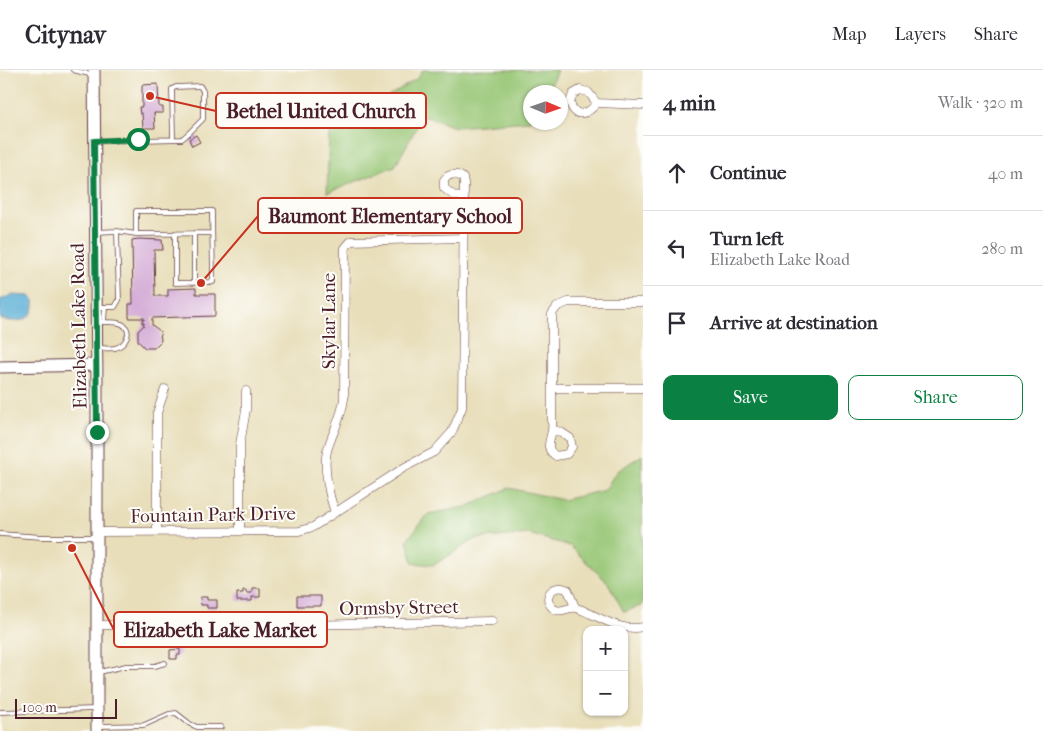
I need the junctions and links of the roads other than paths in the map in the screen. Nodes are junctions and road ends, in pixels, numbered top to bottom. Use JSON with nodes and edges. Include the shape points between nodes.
{"nodes":[{"id":1,"x":73,"y":70,"type":"edge"},
{"id":2,"x":94,"y":73,"type":"edge"},
{"id":3,"x":597,"y":104,"type":"dead end"},
{"id":4,"x":643,"y":105,"type":"edge"},
{"id":5,"x":172,"y":139,"type":"junction"},
{"id":6,"x":94,"y":141,"type":"junction"},
{"id":7,"x":464,"y":198,"type":"dead end"},
{"id":8,"x":117,"y":231,"type":"junction"},
{"id":9,"x":94,"y":232,"type":"junction"},
{"id":10,"x":175,"y":233,"type":"junction"},
{"id":11,"x":194,"y":233,"type":"junction"},
{"id":12,"x":212,"y":233,"type":"junction"},
{"id":13,"x":136,"y":234,"type":"junction"},
{"id":14,"x":463,"y":238,"type":"junction"},
{"id":15,"x":194,"y":283,"type":"junction"},
{"id":16,"x":643,"y":302,"type":"edge"},
{"id":17,"x":100,"y":307,"type":"junction"},
{"id":18,"x":100,"y":322,"type":"junction"},
{"id":19,"x":96,"y":348,"type":"junction"},
{"id":20,"x":97,"y":365,"type":"junction"},
{"id":21,"x":0,"y":367,"type":"edge"},
{"id":22,"x":552,"y":388,"type":"junction"},
{"id":23,"x":643,"y":388,"type":"edge"},
{"id":24,"x":165,"y":389,"type":"dead end"},
{"id":25,"x":246,"y":391,"type":"dead end"},
{"id":26,"x":554,"y":430,"type":"dead end"},
{"id":27,"x":335,"y":512,"type":"junction"},
{"id":28,"x":240,"y":530,"type":"junction"},
{"id":29,"x":157,"y":531,"type":"junction"},
{"id":30,"x":0,"y":534,"type":"edge"},
{"id":31,"x":98,"y":534,"type":"junction"},
{"id":32,"x":575,"y":608,"type":"dead end"},
{"id":33,"x":492,"y":621,"type":"dead end"},
{"id":34,"x":96,"y":625,"type":"junction"},
{"id":35,"x":643,"y":628,"type":"edge"},
{"id":36,"x":165,"y":663,"type":"dead end"},
{"id":37,"x":97,"y":673,"type":"junction"},
{"id":38,"x":97,"y":709,"type":"junction"},
{"id":39,"x":0,"y":712,"type":"edge"},
{"id":40,"x":190,"y":724,"type":"junction"},
{"id":41,"x":221,"y":727,"type":"dead end"},
{"id":42,"x":97,"y":728,"type":"edge"},
{"id":43,"x":189,"y":731,"type":"edge"}],
"edges":[{"from":1,"to":2,"type":"lane"},
{"from":2,"to":6,"type":"street","name":"Elizabeth Lake Road"},
{"from":3,"to":4,"type":"street"},
{"from":5,"to":5,"type":"lane","via":[[182,139],[203,119],[203,91],[200,86],[172,89]]},
{"from":5,"to":6,"type":"lane"},
{"from":6,"to":9,"type":"street","name":"Elizabeth Lake Road"},
{"from":7,"to":14,"type":"street","name":"Fountain Park Drive"},
{"from":8,"to":9,"type":"lane"},
{"from":8,"to":13,"type":"lane"},
{"from":8,"to":17,"type":"lane","via":[[119,300],[117,306]]},
{"from":9,"to":17,"type":"street","name":"Elizabeth Lake Road"},
{"from":10,"to":11,"type":"lane"},
{"from":10,"to":13,"type":"lane"},
{"from":10,"to":15,"type":"lane","via":[[175,283]]},
{"from":11,"to":12,"type":"lane"},
{"from":11,"to":15,"type":"lane"},
{"from":12,"to":13,"type":"lane","via":[[212,211],[136,211]]},
{"from":12,"to":15,"type":"lane","via":[[212,282]]},
{"from":14,"to":27,"type":"street","name":"Fountain Park Drive","via":[[462,408],[452,432],[434,452],[404,467]]},
{"from":14,"to":27,"type":"street","name":"Skylar Lane","via":[[351,241],[345,248],[343,412],[327,452],[327,475]]},
{"from":16,"to":22,"type":"street","via":[[568,302],[557,307],[551,324]]},
{"from":17,"to":18,"type":"street","name":"Elizabeth Lake Road"},
{"from":18,"to":19,"type":"street","name":"Elizabeth Lake Road"},
{"from":18,"to":19,"type":"lane","via":[[114,322],[125,327],[127,340],[114,348]]},
{"from":19,"to":20,"type":"street","name":"Elizabeth Lake Road"},
{"from":20,"to":21,"type":"street"},
{"from":20,"to":31,"type":"street","name":"Elizabeth Lake Road"},
{"from":22,"to":23,"type":"street"},
{"from":22,"to":26,"type":"street"},
{"from":24,"to":29,"type":"street","via":[[157,413]]},
{"from":25,"to":28,"type":"street","via":[[240,444]]},
{"from":27,"to":28,"type":"street","name":"Fountain Park Drive","via":[[312,527],[299,531]]},
{"from":28,"to":29,"type":"street","name":"Fountain Park Drive"},
{"from":29,"to":31,"type":"street","name":"Fountain Park Drive"},
{"from":30,"to":31,"type":"lane","via":[[42,537]]},
{"from":31,"to":34,"type":"street","name":"Elizabeth Lake Road"},
{"from":32,"to":35,"type":"street","via":[[623,627]]},
{"from":33,"to":34,"type":"street","name":"Ormsby Street","via":[[254,626]]},
{"from":34,"to":37,"type":"street","name":"Elizabeth Lake Road"},
{"from":36,"to":37,"type":"lane","via":[[126,666]]},
{"from":37,"to":38,"type":"street","name":"Elizabeth Lake Road"},
{"from":38,"to":39,"type":"lane"},
{"from":38,"to":42,"type":"street","name":"Elizabeth Lake Road"},
{"from":40,"to":41,"type":"lane"},
{"from":40,"to":42,"type":"lane","via":[[176,713],[144,725]]},
{"from":40,"to":43,"type":"lane"}]}
